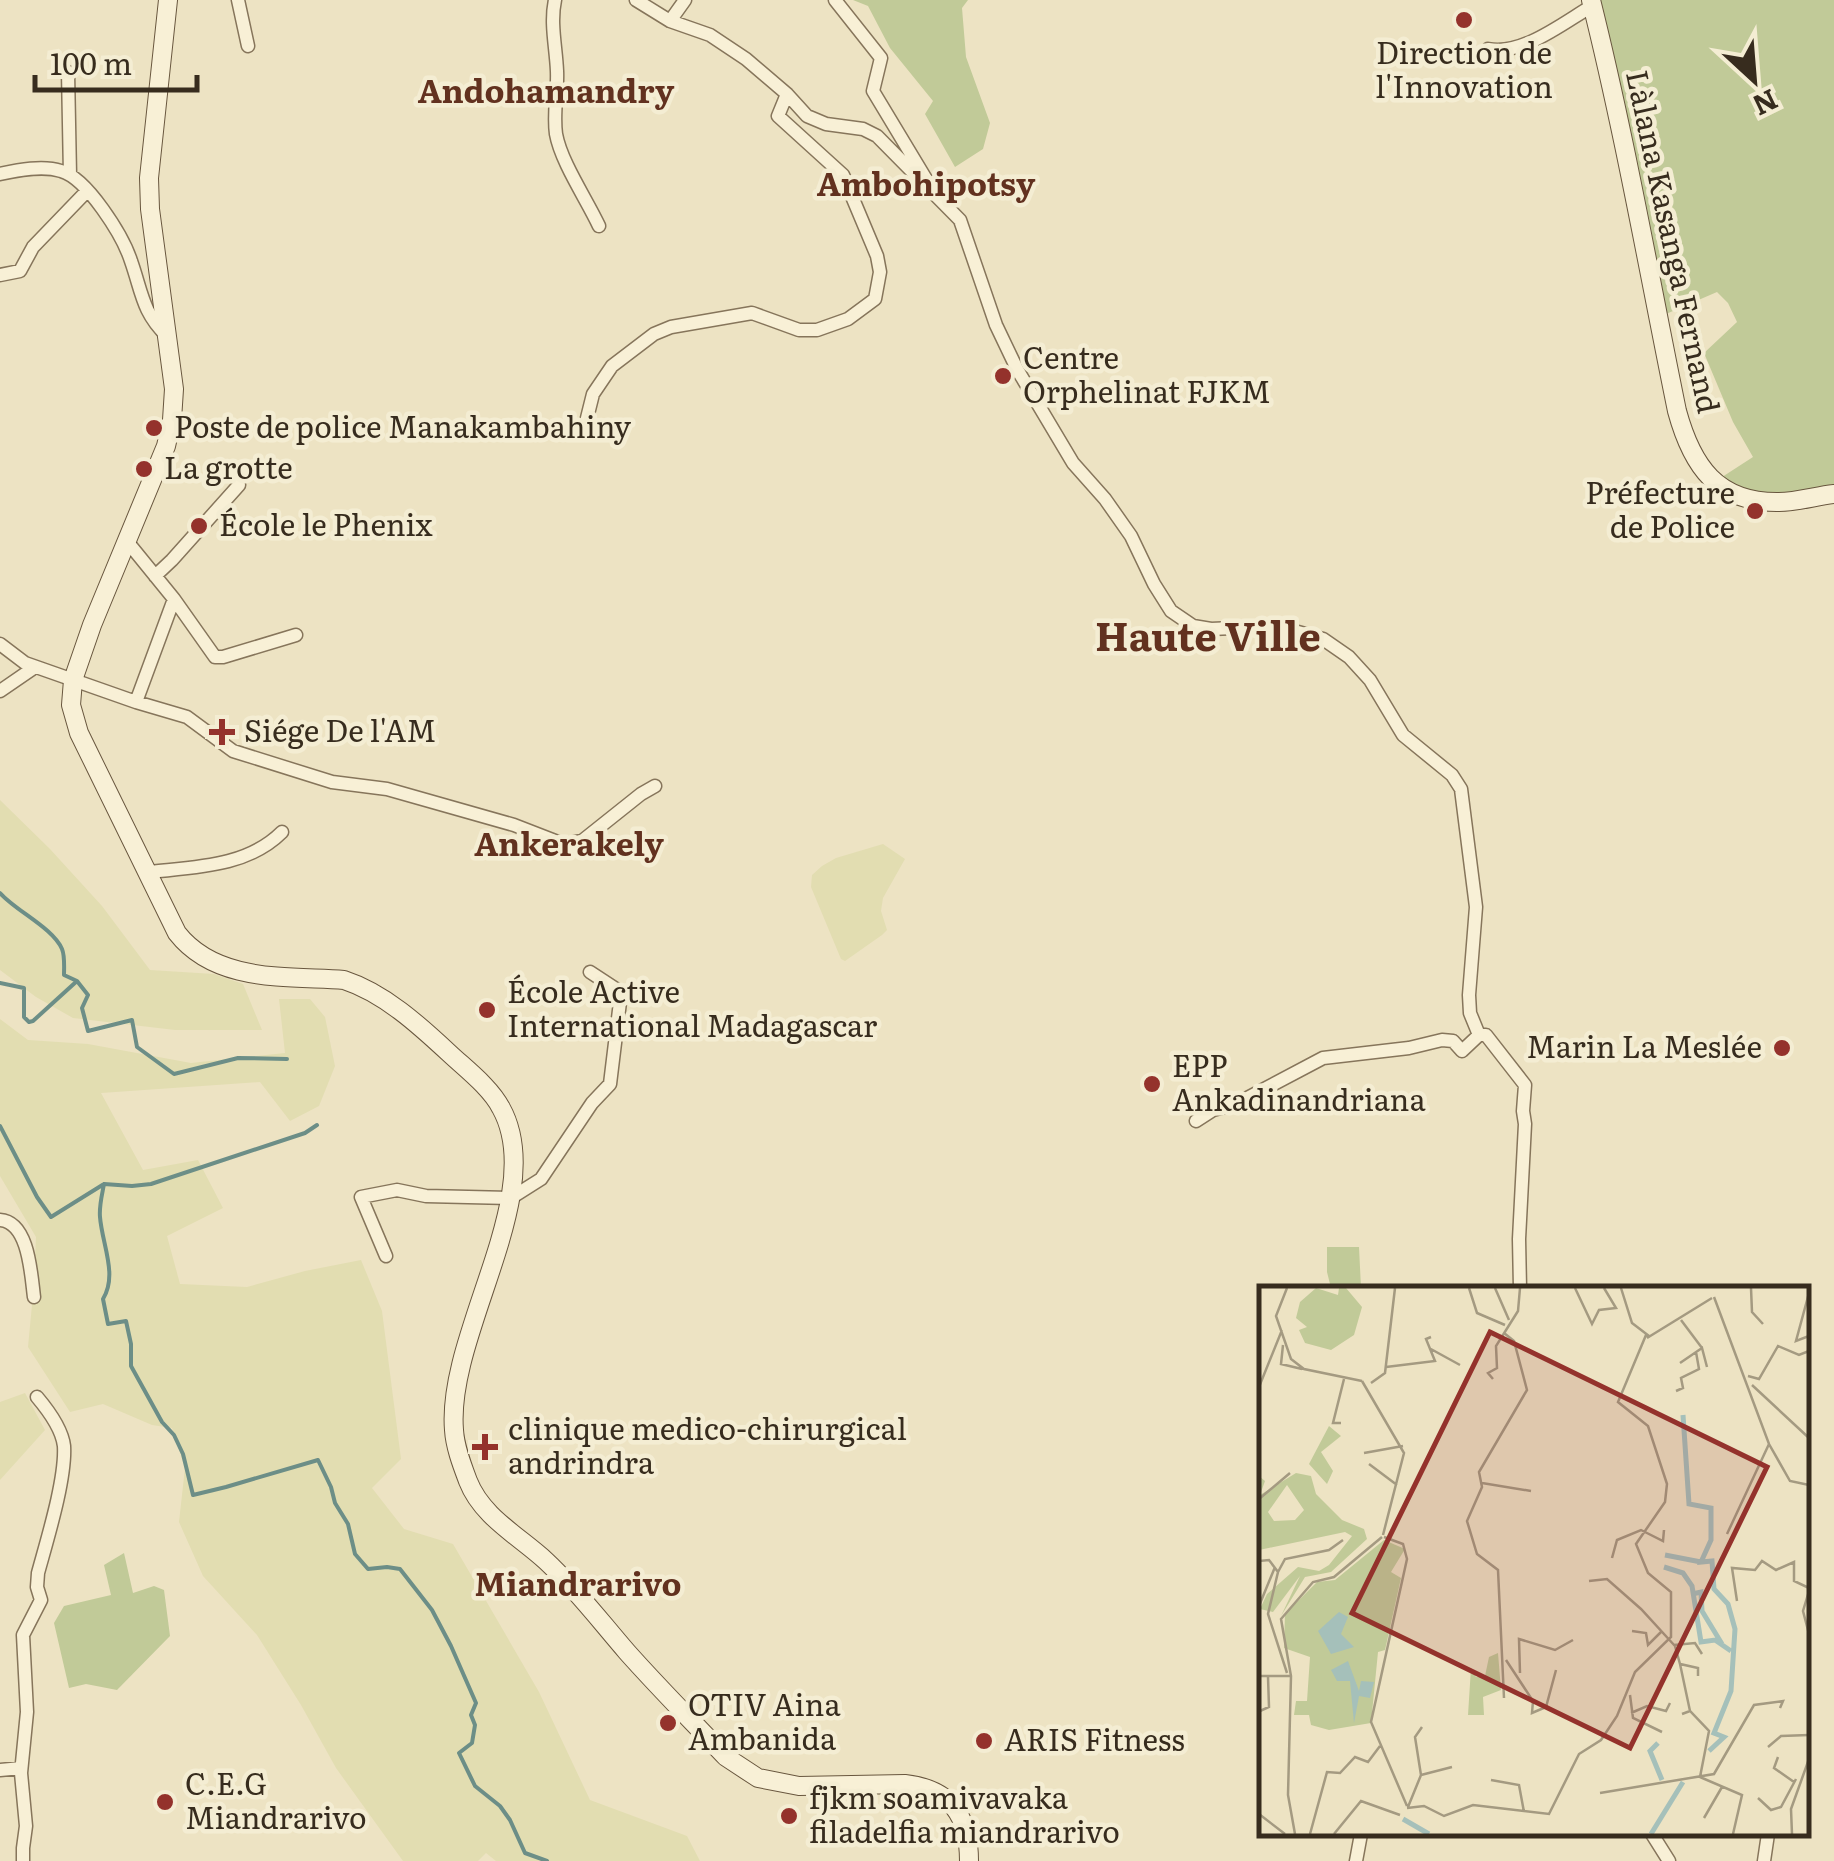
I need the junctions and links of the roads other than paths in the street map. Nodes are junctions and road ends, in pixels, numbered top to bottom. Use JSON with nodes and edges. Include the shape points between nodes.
{"nodes":[{"id":1,"x":168,"y":0,"type":"edge"},
{"id":2,"x":238,"y":0,"type":"edge"},
{"id":3,"x":555,"y":0,"type":"edge"},
{"id":4,"x":636,"y":0,"type":"edge"},
{"id":5,"x":684,"y":0,"type":"edge"},
{"id":6,"x":835,"y":0,"type":"edge"},
{"id":7,"x":1591,"y":3,"type":"edge"},
{"id":8,"x":670,"y":21,"type":"junction"},
{"id":9,"x":248,"y":46,"type":"dead end"},
{"id":10,"x":1488,"y":49,"type":"dead end"},
{"id":11,"x":68,"y":72,"type":"dead end"},
{"id":12,"x":786,"y":94,"type":"junction"},
{"id":13,"x":0,"y":174,"type":"edge"},
{"id":14,"x":70,"y":174,"type":"junction"},
{"id":15,"x":932,"y":190,"type":"junction"},
{"id":16,"x":87,"y":191,"type":"junction"},
{"id":17,"x":599,"y":226,"type":"dead end"},
{"id":18,"x":0,"y":275,"type":"edge"},
{"id":19,"x":166,"y":336,"type":"junction"},
{"id":20,"x":587,"y":431,"type":"dead end"},
{"id":21,"x":239,"y":486,"type":"dead end"},
{"id":22,"x":1834,"y":494,"type":"edge"},
{"id":23,"x":126,"y":540,"type":"junction"},
{"id":24,"x":155,"y":576,"type":"junction"},
{"id":25,"x":174,"y":599,"type":"junction"},
{"id":26,"x":296,"y":635,"type":"dead end"},
{"id":27,"x":0,"y":644,"type":"edge"},
{"id":28,"x":36,"y":667,"type":"junction"},
{"id":29,"x":73,"y":680,"type":"junction"},
{"id":30,"x":0,"y":690,"type":"edge"},
{"id":31,"x":136,"y":702,"type":"junction"},
{"id":32,"x":655,"y":786,"type":"dead end"},
{"id":33,"x":282,"y":832,"type":"dead end"},
{"id":34,"x":148,"y":872,"type":"junction"},
{"id":35,"x":590,"y":972,"type":"dead end"},
{"id":36,"x":1479,"y":1035,"type":"junction"},
{"id":37,"x":1196,"y":1121,"type":"dead end"},
{"id":38,"x":511,"y":1198,"type":"junction"},
{"id":39,"x":0,"y":1220,"type":"edge"},
{"id":40,"x":386,"y":1256,"type":"dead end"},
{"id":41,"x":1520,"y":1286,"type":"edge"},
{"id":42,"x":34,"y":1297,"type":"dead end"},
{"id":43,"x":37,"y":1397,"type":"dead end"},
{"id":44,"x":21,"y":1768,"type":"junction"},
{"id":45,"x":0,"y":1770,"type":"edge"},
{"id":46,"x":1361,"y":1836,"type":"edge"},
{"id":47,"x":1653,"y":1836,"type":"edge"},
{"id":48,"x":1768,"y":1836,"type":"edge"},
{"id":49,"x":23,"y":1861,"type":"edge"},
{"id":50,"x":969,"y":1861,"type":"edge"},
{"id":51,"x":1356,"y":1861,"type":"edge"},
{"id":52,"x":1669,"y":1861,"type":"edge"},
{"id":53,"x":1764,"y":1861,"type":"edge"}],
"edges":[{"from":1,"to":19,"type":"street","via":[[149,178]]},
{"from":2,"to":9,"type":"street"},
{"from":3,"to":17,"type":"street","via":[[556,136]]},
{"from":4,"to":8,"type":"street"},
{"from":5,"to":8,"type":"street"},
{"from":6,"to":15,"type":"street","via":[[880,58],[873,91]]},
{"from":7,"to":10,"type":"street","via":[[1520,47]]},
{"from":7,"to":22,"type":"street","name":"Làlana Kasanga Fernand","via":[[1677,411],[1698,467],[1745,500]]},
{"from":8,"to":12,"type":"street","via":[[710,35]]},
{"from":11,"to":14,"type":"street"},
{"from":12,"to":15,"type":"street","via":[[808,116],[877,136]]},
{"from":12,"to":20,"type":"street","via":[[778,116],[843,174],[878,256],[875,298],[848,319],[816,330],[752,313],[654,334],[612,366],[592,394]]},
{"from":13,"to":14,"type":"street"},
{"from":14,"to":16,"type":"street"},
{"from":15,"to":36,"type":"street","via":[[960,220],[996,325],[1047,423],[1131,536],[1170,610],[1193,626],[1256,627],[1322,639],[1370,680],[1403,735],[1452,775],[1461,789],[1476,908],[1469,995]]},
{"from":16,"to":18,"type":"street","via":[[33,247],[20,271]]},
{"from":16,"to":19,"type":"street","via":[[122,239],[150,318]]},
{"from":19,"to":23,"type":"street","via":[[174,389],[170,434]]},
{"from":21,"to":24,"type":"street"},
{"from":23,"to":24,"type":"street"},
{"from":23,"to":29,"type":"street"},
{"from":24,"to":25,"type":"street"},
{"from":25,"to":26,"type":"street","via":[[216,657]]},
{"from":25,"to":31,"type":"street"},
{"from":27,"to":28,"type":"street"},
{"from":28,"to":29,"type":"street"},
{"from":28,"to":30,"type":"street"},
{"from":29,"to":31,"type":"street"},
{"from":29,"to":34,"type":"street","via":[[70,706],[79,733]]},
{"from":31,"to":32,"type":"street","via":[[187,717],[233,750],[284,768],[387,789],[563,844],[582,841]]},
{"from":33,"to":34,"type":"street","via":[[231,862]]},
{"from":34,"to":38,"type":"street","via":[[177,933],[200,956],[244,974],[357,984],[433,1038],[501,1108],[515,1154]]},
{"from":35,"to":38,"type":"street","via":[[619,992],[610,1084],[540,1179]]},
{"from":36,"to":37,"type":"street","via":[[1462,1051],[1442,1040],[1324,1058]]},
{"from":36,"to":41,"type":"street","via":[[1486,1034],[1525,1084]]},
{"from":38,"to":40,"type":"street","via":[[396,1190],[362,1197]]},
{"from":38,"to":50,"type":"street","via":[[457,1382],[454,1434],[474,1495],[546,1562],[726,1756],[758,1778],[798,1786],[921,1786],[956,1807],[968,1834]]},
{"from":39,"to":42,"type":"street","via":[[18,1229]]},
{"from":43,"to":44,"type":"street","via":[[64,1444],[38,1573],[42,1600],[24,1635]]},
{"from":44,"to":45,"type":"street"},
{"from":44,"to":49,"type":"street"},
{"from":46,"to":51,"type":"street"},
{"from":47,"to":52,"type":"street"},
{"from":48,"to":53,"type":"street"}]}
